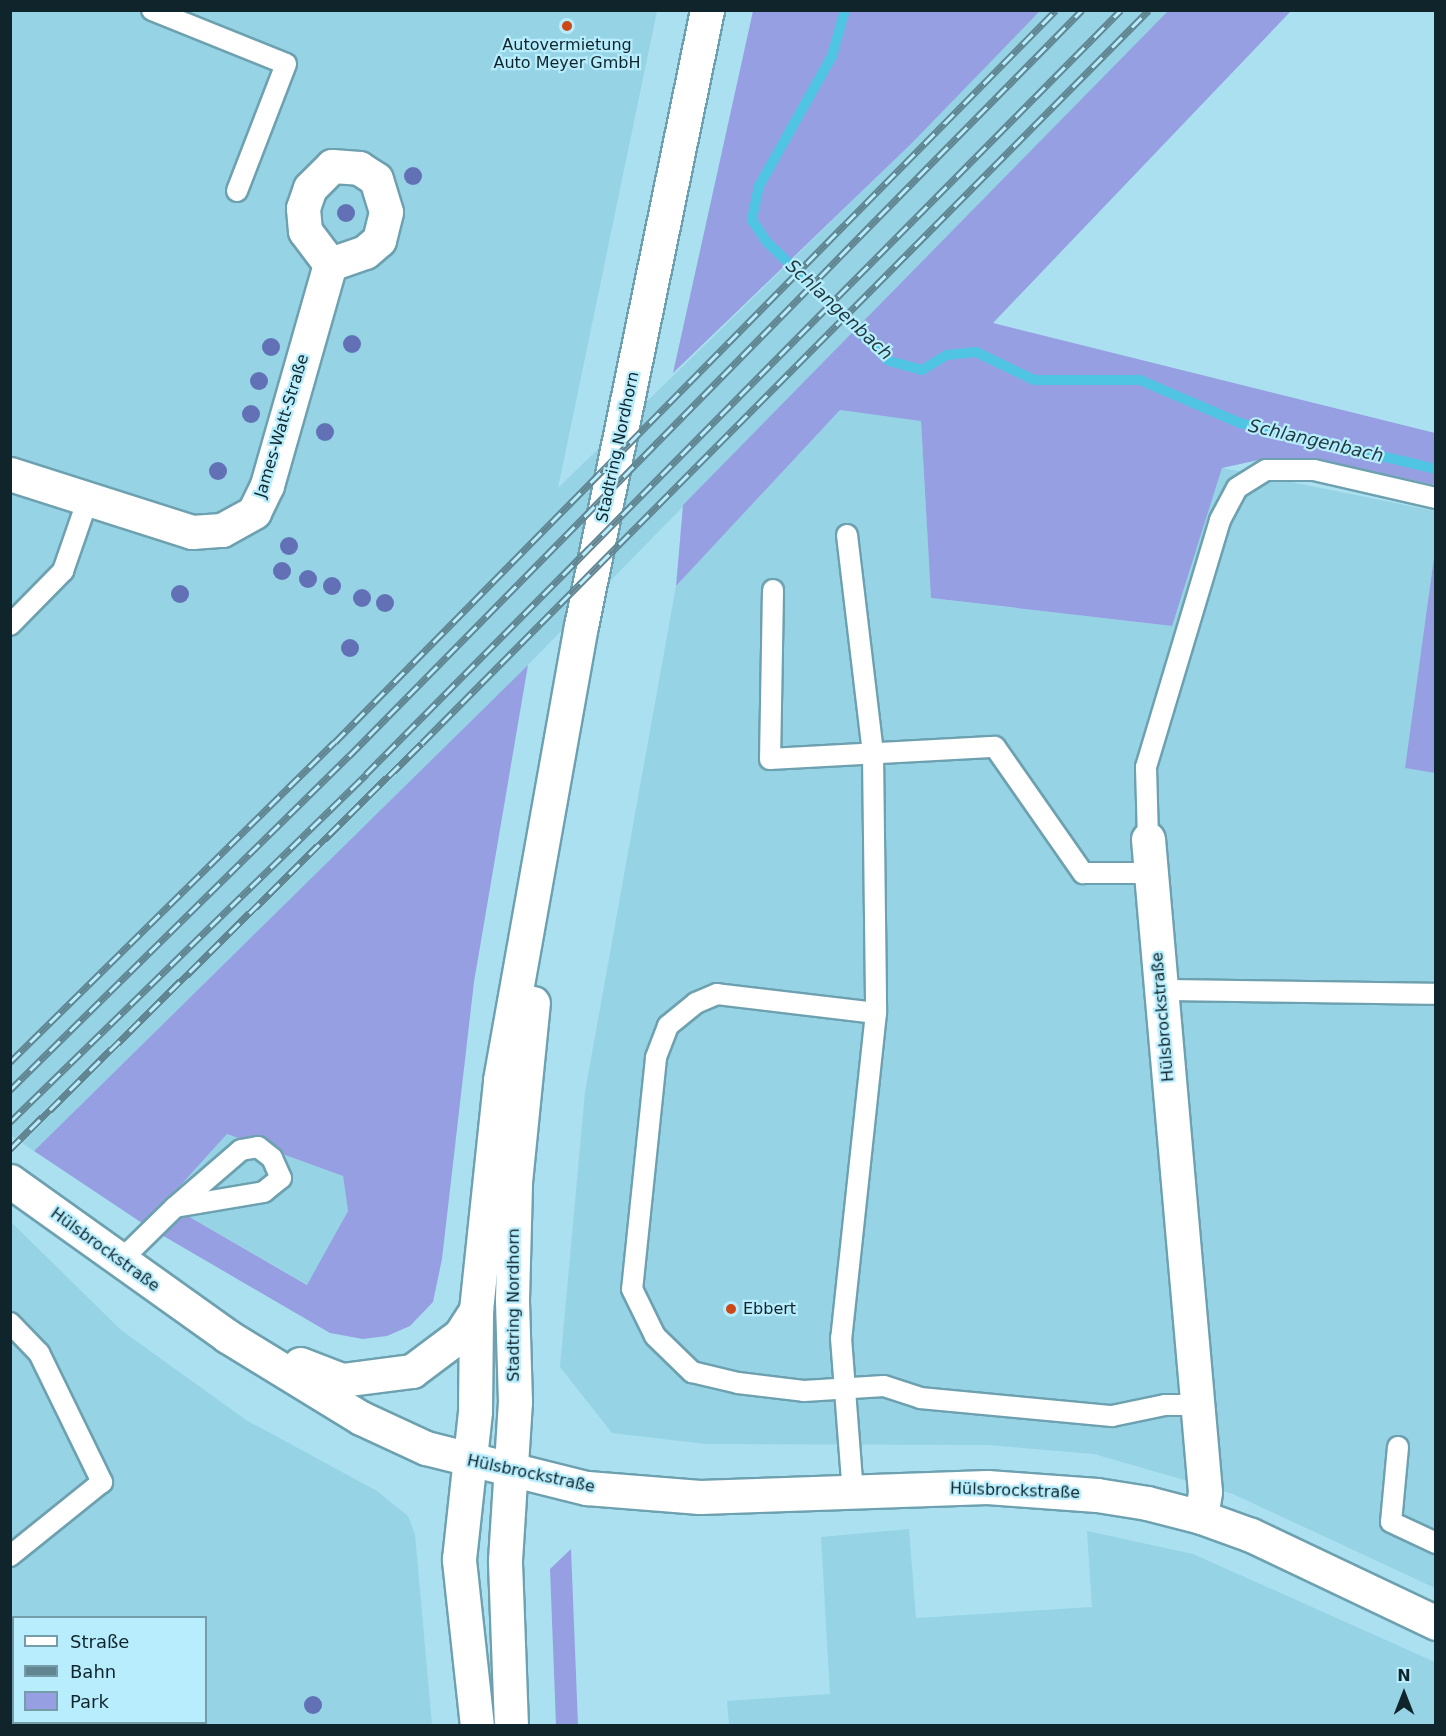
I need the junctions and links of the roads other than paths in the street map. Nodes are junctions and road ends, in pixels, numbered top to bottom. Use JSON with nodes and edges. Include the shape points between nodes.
{"nodes":[{"id":1,"x":152,"y":10,"type":"edge"},
{"id":2,"x":707,"y":10,"type":"edge"},
{"id":3,"x":237,"y":191,"type":"dead end"},
{"id":4,"x":330,"y":264,"type":"dead end"},
{"id":5,"x":10,"y":474,"type":"edge"},
{"id":6,"x":1436,"y":498,"type":"edge"},
{"id":7,"x":88,"y":499,"type":"junction"},
{"id":8,"x":847,"y":535,"type":"dead end"},
{"id":9,"x":773,"y":590,"type":"dead end"},
{"id":10,"x":10,"y":625,"type":"edge"},
{"id":11,"x":873,"y":754,"type":"junction"},
{"id":12,"x":1148,"y":839,"type":"joint"},
{"id":13,"x":1151,"y":873,"type":"junction"},
{"id":14,"x":537,"y":885,"type":"junction"},
{"id":15,"x":1161,"y":990,"type":"junction"},
{"id":16,"x":1436,"y":994,"type":"edge"},
{"id":17,"x":876,"y":1013,"type":"junction"},
{"id":18,"x":10,"y":1181,"type":"edge"},
{"id":19,"x":175,"y":1207,"type":"junction"},
{"id":20,"x":120,"y":1260,"type":"junction"},
{"id":21,"x":476,"y":1310,"type":"junction"},
{"id":22,"x":10,"y":1323,"type":"edge"},
{"id":23,"x":226,"y":1336,"type":"junction"},
{"id":24,"x":845,"y":1386,"type":"junction"},
{"id":25,"x":1197,"y":1405,"type":"junction"},
{"id":26,"x":1398,"y":1447,"type":"dead end"},
{"id":27,"x":470,"y":1461,"type":"junction"},
{"id":28,"x":512,"y":1472,"type":"junction"},
{"id":29,"x":853,"y":1493,"type":"junction"},
{"id":30,"x":1201,"y":1517,"type":"junction"},
{"id":31,"x":1436,"y":1543,"type":"edge"},
{"id":32,"x":10,"y":1556,"type":"edge"},
{"id":33,"x":1436,"y":1623,"type":"edge"},
{"id":34,"x":477,"y":1725,"type":"edge"},
{"id":35,"x":511,"y":1725,"type":"edge"}],
"edges":[{"from":1,"to":3,"type":"lane","via":[[286,64]]},
{"from":2,"to":14,"type":"street","name":"Stadtring Nordhorn","via":[[581,626]]},
{"from":4,"to":7,"type":"street","name":"James-Watt-Straße","via":[[267,485],[254,512],[222,530],[192,532]]},
{"from":5,"to":7,"type":"street","name":"James-Watt-Straße"},
{"from":6,"to":12,"type":"lane","via":[[1314,470],[1266,470],[1237,488],[1220,520],[1146,767]]},
{"from":7,"to":10,"type":"lane","via":[[63,571]]},
{"from":8,"to":11,"type":"lane"},
{"from":9,"to":11,"type":"lane","via":[[770,759]]},
{"from":11,"to":13,"type":"lane","via":[[995,747],[1083,873]]},
{"from":11,"to":17,"type":"lane"},
{"from":12,"to":13,"type":"street","name":"Hülsbrockstraße"},
{"from":13,"to":15,"type":"street","name":"Hülsbrockstraße"},
{"from":14,"to":21,"type":"street","name":"Stadtring Nordhorn","via":[[500,1080]]},
{"from":14,"to":28,"type":"street","name":"Stadtring Nordhorn","via":[[539,931],[515,1182]]},
{"from":15,"to":16,"type":"lane"},
{"from":15,"to":25,"type":"street","name":"Hülsbrockstraße"},
{"from":17,"to":24,"type":"lane","via":[[841,1338]]},
{"from":17,"to":24,"type":"lane","via":[[717,994],[696,1003],[668,1026],[656,1058],[632,1289],[655,1336],[692,1372],[738,1383],[804,1391]]},
{"from":18,"to":20,"type":"street","name":"Hülsbrockstraße"},
{"from":19,"to":19,"type":"lane","via":[[241,1150],[258,1147],[272,1158],[280,1178],[264,1192]]},
{"from":19,"to":20,"type":"lane"},
{"from":20,"to":23,"type":"street","name":"Hülsbrockstraße"},
{"from":21,"to":23,"type":"street","name":"Stadtring Nordhorn","via":[[460,1335],[412,1371],[366,1380],[342,1380]]},
{"from":21,"to":27,"type":"street","name":"Stadtring Nordhorn","via":[[475,1411]]},
{"from":22,"to":32,"type":"lane","via":[[39,1353],[102,1482]]},
{"from":23,"to":27,"type":"street","name":"Hülsbrockstraße","via":[[362,1418],[426,1448]]},
{"from":24,"to":25,"type":"lane","via":[[884,1386],[920,1398],[1112,1416],[1165,1404]]},
{"from":24,"to":29,"type":"lane"},
{"from":25,"to":30,"type":"street","name":"Hülsbrockstraße","via":[[1205,1492]]},
{"from":26,"to":31,"type":"lane","via":[[1391,1522]]},
{"from":27,"to":28,"type":"street","name":"Hülsbrockstraße"},
{"from":27,"to":34,"type":"street","name":"Stadtring Nordhorn","via":[[459,1559]]},
{"from":28,"to":29,"type":"street","name":"Hülsbrockstraße","via":[[587,1488],[700,1497]]},
{"from":28,"to":35,"type":"street","name":"Stadtring Nordhorn","via":[[505,1560]]},
{"from":29,"to":30,"type":"street","name":"Hülsbrockstraße","via":[[1038,1489],[1097,1495]]},
{"from":30,"to":33,"type":"street","name":"Hülsbrockstraße","via":[[1251,1535]]}]}
